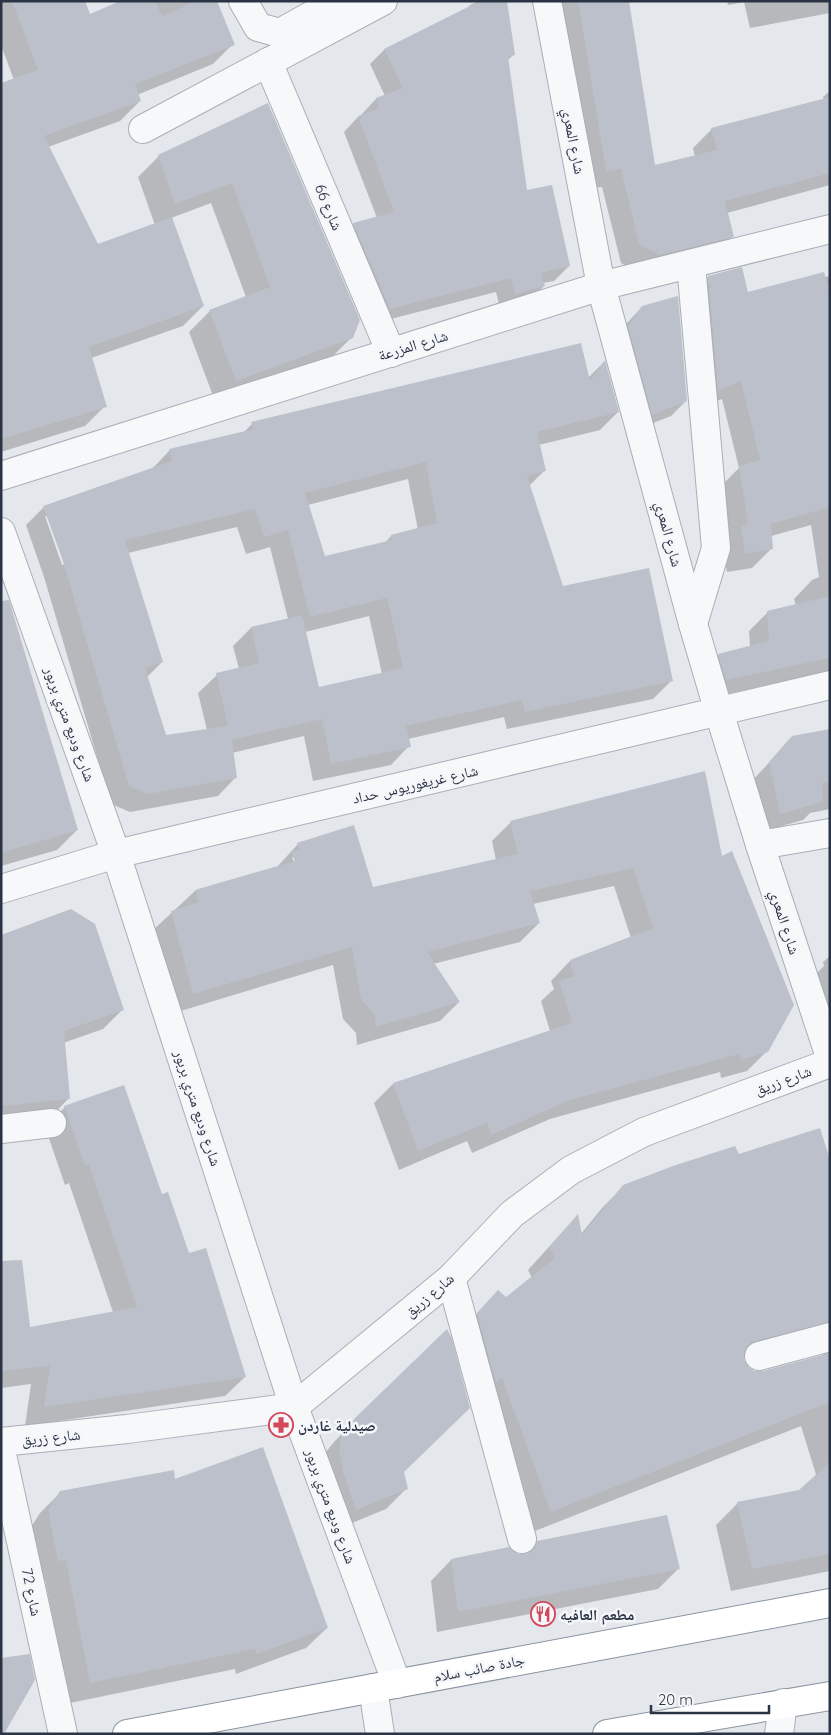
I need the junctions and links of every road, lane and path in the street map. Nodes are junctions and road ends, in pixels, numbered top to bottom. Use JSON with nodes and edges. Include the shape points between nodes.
{"nodes":[{"id":1,"x":243,"y":1,"type":"edge"},
{"id":2,"x":337,"y":1,"type":"edge"},
{"id":3,"x":383,"y":1,"type":"edge"},
{"id":4,"x":548,"y":1,"type":"edge"},
{"id":5,"x":268,"y":62,"type":"junction"},
{"id":6,"x":142,"y":129,"type":"dead end"},
{"id":7,"x":830,"y":229,"type":"edge"},
{"id":8,"x":691,"y":264,"type":"junction"},
{"id":9,"x":601,"y":286,"type":"junction"},
{"id":10,"x":391,"y":352,"type":"junction"},
{"id":11,"x":1,"y":476,"type":"edge"},
{"id":12,"x":1,"y":532,"type":"edge"},
{"id":13,"x":693,"y":624,"type":"junction"},
{"id":14,"x":830,"y":685,"type":"edge"},
{"id":15,"x":719,"y":712,"type":"junction"},
{"id":16,"x":830,"y":833,"type":"edge"},
{"id":17,"x":760,"y":846,"type":"junction"},
{"id":18,"x":116,"y":854,"type":"junction"},
{"id":19,"x":1,"y":889,"type":"edge"},
{"id":20,"x":830,"y":1057,"type":"edge"},
{"id":21,"x":830,"y":1063,"type":"edge"},
{"id":22,"x":52,"y":1124,"type":"dead end"},
{"id":23,"x":1,"y":1130,"type":"edge"},
{"id":24,"x":451,"y":1278,"type":"junction"},
{"id":25,"x":830,"y":1337,"type":"edge"},
{"id":26,"x":758,"y":1356,"type":"dead end"},
{"id":27,"x":294,"y":1407,"type":"junction"},
{"id":28,"x":1,"y":1442,"type":"edge"},
{"id":29,"x":1,"y":1450,"type":"edge"},
{"id":30,"x":522,"y":1539,"type":"dead end"},
{"id":31,"x":830,"y":1603,"type":"edge"},
{"id":32,"x":385,"y":1686,"type":"junction"},
{"id":33,"x":830,"y":1696,"type":"edge"},
{"id":34,"x":783,"y":1703,"type":"junction"},
{"id":35,"x":63,"y":1734,"type":"edge"},
{"id":36,"x":127,"y":1734,"type":"edge"},
{"id":37,"x":380,"y":1734,"type":"edge"},
{"id":38,"x":607,"y":1734,"type":"edge"},
{"id":39,"x":779,"y":1734,"type":"edge"}],
"edges":[{"from":1,"to":2,"type":"street","via":[[258,27],[280,33]]},
{"from":3,"to":5,"type":"street"},
{"from":4,"to":9,"type":"street","name":"شارع المعري"},
{"from":5,"to":6,"type":"street"},
{"from":5,"to":10,"type":"street","name":"شارع 66"},
{"from":7,"to":8,"type":"street","name":"شارع المزرعة"},
{"from":8,"to":9,"type":"street","name":"شارع المزرعة"},
{"from":8,"to":13,"type":"street","via":[[716,548]]},
{"from":9,"to":10,"type":"street","name":"شارع المزرعة"},
{"from":9,"to":13,"type":"street","name":"شارع المعري"},
{"from":10,"to":11,"type":"street","name":"شارع المزرعة"},
{"from":12,"to":18,"type":"street","name":"شارع وديع متري بربور"},
{"from":13,"to":15,"type":"street","name":"شارع المعري"},
{"from":14,"to":15,"type":"street","name":"شارع غريغوريوس حداد"},
{"from":15,"to":17,"type":"street","name":"شارع المعري"},
{"from":15,"to":18,"type":"street","name":"شارع غريغوريوس حداد"},
{"from":16,"to":17,"type":"street"},
{"from":17,"to":20,"type":"street","name":"شارع المعري"},
{"from":18,"to":19,"type":"street","name":"شارع غريغوريوس حداد"},
{"from":18,"to":27,"type":"street","name":"شارع وديع متري بربور"},
{"from":21,"to":24,"type":"street","name":"شارع زريق","via":[[644,1132],[571,1170],[512,1214]]},
{"from":22,"to":23,"type":"street"},
{"from":24,"to":27,"type":"street","name":"شارع زريق"},
{"from":24,"to":30,"type":"street"},
{"from":25,"to":26,"type":"street"},
{"from":27,"to":28,"type":"street","name":"شارع زريق"},
{"from":27,"to":32,"type":"street","name":"شارع وديع متري بربور"},
{"from":29,"to":35,"type":"street","name":"شارع 72"},
{"from":31,"to":32,"type":"highway","name":"جادة صائب سلام"},
{"from":32,"to":36,"type":"highway","name":"جادة صائب سلام"},
{"from":32,"to":37,"type":"street","name":"شارع وديع متري بربور"},
{"from":33,"to":34,"type":"highway"},
{"from":34,"to":38,"type":"highway"},
{"from":34,"to":39,"type":"street"}]}
